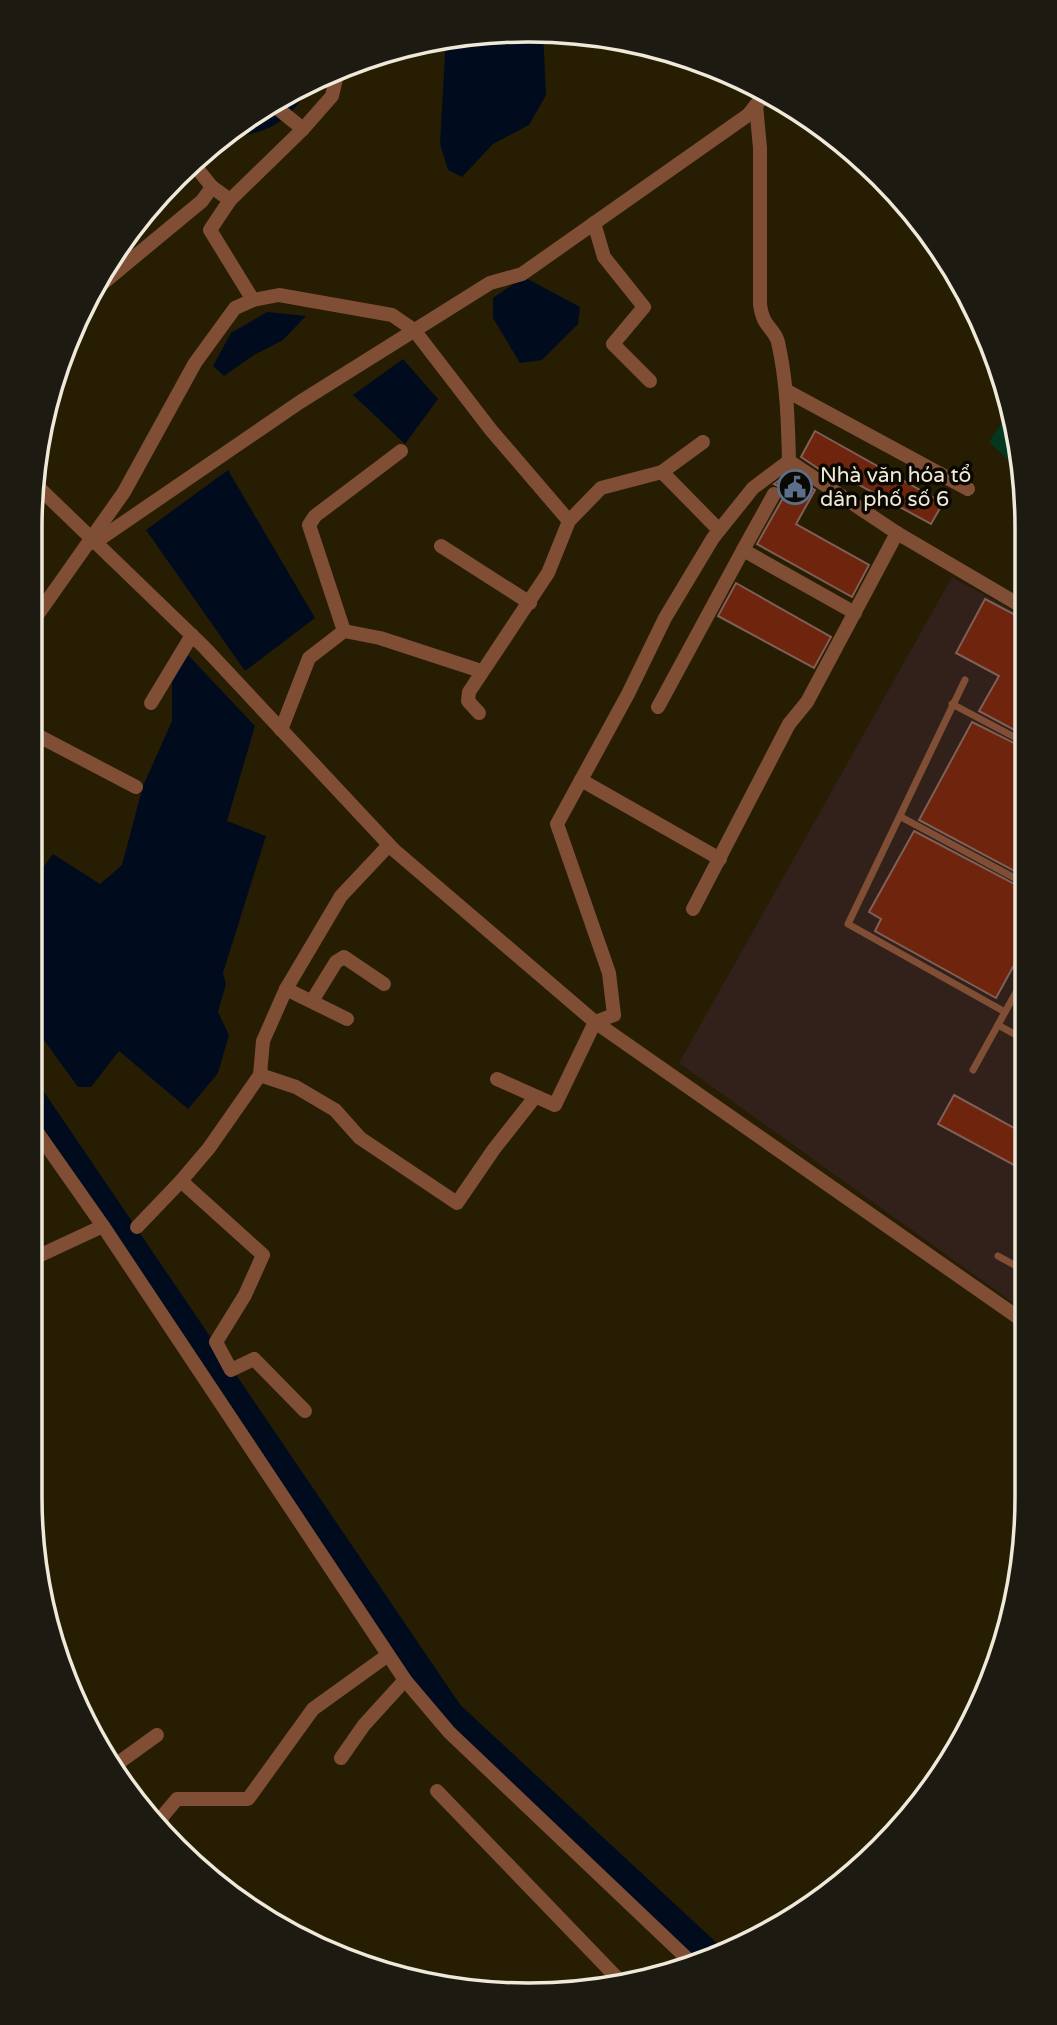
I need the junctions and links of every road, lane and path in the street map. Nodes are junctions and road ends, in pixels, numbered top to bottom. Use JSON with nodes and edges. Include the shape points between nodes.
{"nodes":[{"id":1,"x":335,"y":82,"type":"edge"},
{"id":2,"x":760,"y":100,"type":"edge"},
{"id":3,"x":756,"y":105,"type":"junction"},
{"id":4,"x":280,"y":110,"type":"edge"},
{"id":5,"x":298,"y":125,"type":"junction"},
{"id":6,"x":199,"y":171,"type":"edge"},
{"id":7,"x":212,"y":187,"type":"junction"},
{"id":8,"x":230,"y":200,"type":"junction"},
{"id":9,"x":594,"y":223,"type":"junction"},
{"id":10,"x":114,"y":274,"type":"edge"},
{"id":11,"x":253,"y":300,"type":"junction"},
{"id":12,"x":414,"y":330,"type":"junction"},
{"id":13,"x":650,"y":381,"type":"dead end"},
{"id":14,"x":787,"y":390,"type":"junction"},
{"id":15,"x":703,"y":442,"type":"dead end"},
{"id":16,"x":401,"y":450,"type":"dead end"},
{"id":17,"x":789,"y":461,"type":"junction"},
{"id":18,"x":662,"y":472,"type":"junction"},
{"id":19,"x":968,"y":489,"type":"dead end"},
{"id":20,"x":43,"y":492,"type":"edge"},
{"id":21,"x":774,"y":494,"type":"dead end"},
{"id":22,"x":569,"y":521,"type":"junction"},
{"id":23,"x":719,"y":530,"type":"junction"},
{"id":24,"x":897,"y":533,"type":"junction"},
{"id":25,"x":93,"y":541,"type":"junction"},
{"id":26,"x":442,"y":546,"type":"dead end"},
{"id":27,"x":743,"y":550,"type":"junction"},
{"id":28,"x":1015,"y":602,"type":"edge"},
{"id":29,"x":530,"y":603,"type":"junction"},
{"id":30,"x":42,"y":609,"type":"edge"},
{"id":31,"x":855,"y":613,"type":"junction"},
{"id":32,"x":344,"y":631,"type":"junction"},
{"id":33,"x":191,"y":635,"type":"junction"},
{"id":34,"x":481,"y":671,"type":"junction"},
{"id":35,"x":965,"y":680,"type":"dead end"},
{"id":36,"x":150,"y":703,"type":"dead end"},
{"id":37,"x":952,"y":704,"type":"junction"},
{"id":38,"x":658,"y":707,"type":"dead end"},
{"id":39,"x":479,"y":713,"type":"dead end"},
{"id":40,"x":281,"y":730,"type":"junction"},
{"id":41,"x":1015,"y":737,"type":"edge"},
{"id":42,"x":42,"y":738,"type":"edge"},
{"id":43,"x":581,"y":780,"type":"junction"},
{"id":44,"x":136,"y":787,"type":"dead end"},
{"id":45,"x":901,"y":817,"type":"junction"},
{"id":46,"x":389,"y":845,"type":"junction"},
{"id":47,"x":720,"y":859,"type":"junction"},
{"id":48,"x":1015,"y":878,"type":"edge"},
{"id":49,"x":693,"y":909,"type":"dead end"},
{"id":50,"x":384,"y":984,"type":"dead end"},
{"id":51,"x":286,"y":989,"type":"junction"},
{"id":52,"x":1015,"y":993,"type":"edge"},
{"id":53,"x":312,"y":1001,"type":"junction"},
{"id":54,"x":1005,"y":1012,"type":"junction"},
{"id":55,"x":347,"y":1020,"type":"dead end"},
{"id":56,"x":595,"y":1023,"type":"junction"},
{"id":57,"x":998,"y":1025,"type":"junction"},
{"id":58,"x":1015,"y":1034,"type":"edge"},
{"id":59,"x":974,"y":1070,"type":"dead end"},
{"id":60,"x":260,"y":1075,"type":"junction"},
{"id":61,"x":497,"y":1079,"type":"dead end"},
{"id":62,"x":535,"y":1097,"type":"junction"},
{"id":63,"x":42,"y":1139,"type":"edge"},
{"id":64,"x":181,"y":1181,"type":"junction"},
{"id":65,"x":103,"y":1226,"type":"junction"},
{"id":66,"x":136,"y":1227,"type":"dead end"},
{"id":67,"x":42,"y":1254,"type":"edge"},
{"id":68,"x":998,"y":1256,"type":"dead end"},
{"id":69,"x":1015,"y":1265,"type":"edge"},
{"id":70,"x":1015,"y":1316,"type":"edge"},
{"id":71,"x":305,"y":1411,"type":"dead end"},
{"id":72,"x":388,"y":1655,"type":"junction"},
{"id":73,"x":405,"y":1680,"type":"junction"},
{"id":74,"x":156,"y":1735,"type":"dead end"},
{"id":75,"x":341,"y":1758,"type":"dead end"},
{"id":76,"x":120,"y":1761,"type":"edge"},
{"id":77,"x":438,"y":1791,"type":"dead end"},
{"id":78,"x":162,"y":1816,"type":"edge"},
{"id":79,"x":685,"y":1957,"type":"edge"},
{"id":80,"x":615,"y":1975,"type":"edge"}],
"edges":[{"from":1,"to":5,"type":"street","via":[[332,96]]},
{"from":2,"to":3,"type":"street"},
{"from":3,"to":9,"type":"street"},
{"from":3,"to":14,"type":"street","via":[[762,323],[777,338]]},
{"from":4,"to":5,"type":"street"},
{"from":5,"to":8,"type":"street"},
{"from":6,"to":7,"type":"street"},
{"from":7,"to":8,"type":"street"},
{"from":7,"to":10,"type":"street","via":[[202,201]]},
{"from":8,"to":11,"type":"street","via":[[210,230]]},
{"from":9,"to":12,"type":"street","via":[[522,274],[490,283]]},
{"from":9,"to":13,"type":"street","via":[[604,257],[644,307],[614,344]]},
{"from":11,"to":12,"type":"street","via":[[279,295],[392,315]]},
{"from":11,"to":25,"type":"street","via":[[236,308],[195,363]]},
{"from":12,"to":22,"type":"street"},
{"from":12,"to":25,"type":"street"},
{"from":14,"to":17,"type":"street"},
{"from":14,"to":19,"type":"street"},
{"from":15,"to":18,"type":"street"},
{"from":16,"to":32,"type":"street","via":[[309,525]]},
{"from":17,"to":23,"type":"street","via":[[753,488]]},
{"from":17,"to":24,"type":"street"},
{"from":18,"to":22,"type":"street","via":[[601,488]]},
{"from":18,"to":23,"type":"street"},
{"from":20,"to":25,"type":"street"},
{"from":21,"to":27,"type":"street"},
{"from":22,"to":29,"type":"street"},
{"from":23,"to":43,"type":"street","via":[[665,618]]},
{"from":24,"to":28,"type":"street"},
{"from":24,"to":31,"type":"street"},
{"from":25,"to":30,"type":"street"},
{"from":25,"to":33,"type":"street"},
{"from":26,"to":29,"type":"street"},
{"from":27,"to":31,"type":"street"},
{"from":27,"to":38,"type":"street"},
{"from":29,"to":34,"type":"street"},
{"from":31,"to":47,"type":"street","via":[[807,702],[789,724]]},
{"from":32,"to":34,"type":"street"},
{"from":32,"to":40,"type":"street","via":[[309,658]]},
{"from":33,"to":36,"type":"street"},
{"from":33,"to":40,"type":"street"},
{"from":34,"to":39,"type":"street","via":[[468,701]]},
{"from":35,"to":37,"type":"lane"},
{"from":37,"to":41,"type":"lane"},
{"from":37,"to":45,"type":"lane"},
{"from":40,"to":46,"type":"street"},
{"from":42,"to":44,"type":"street"},
{"from":43,"to":47,"type":"street"},
{"from":43,"to":56,"type":"street","via":[[557,824],[608,973],[614,1015]]},
{"from":45,"to":48,"type":"lane"},
{"from":45,"to":54,"type":"lane","via":[[848,925]]},
{"from":46,"to":51,"type":"street","via":[[341,896]]},
{"from":46,"to":56,"type":"street"},
{"from":47,"to":49,"type":"street"},
{"from":50,"to":53,"type":"street","via":[[344,957]]},
{"from":51,"to":53,"type":"street"},
{"from":51,"to":60,"type":"street","via":[[263,1041]]},
{"from":52,"to":54,"type":"lane"},
{"from":53,"to":55,"type":"street"},
{"from":54,"to":57,"type":"lane"},
{"from":56,"to":62,"type":"street","via":[[555,1105]]},
{"from":56,"to":70,"type":"street"},
{"from":57,"to":58,"type":"lane"},
{"from":57,"to":59,"type":"lane"},
{"from":60,"to":62,"type":"street","via":[[296,1087],[335,1110],[360,1139],[457,1203]]},
{"from":60,"to":64,"type":"street"},
{"from":61,"to":62,"type":"street"},
{"from":63,"to":65,"type":"street"},
{"from":64,"to":66,"type":"street"},
{"from":64,"to":71,"type":"street","via":[[263,1255],[216,1342],[232,1370],[254,1359]]},
{"from":65,"to":67,"type":"street"},
{"from":65,"to":72,"type":"street"},
{"from":68,"to":69,"type":"lane"},
{"from":72,"to":73,"type":"street"},
{"from":72,"to":78,"type":"street","via":[[313,1709],[248,1799],[177,1799]]},
{"from":73,"to":75,"type":"street"},
{"from":73,"to":79,"type":"street","via":[[449,1732]]},
{"from":74,"to":76,"type":"street"},
{"from":77,"to":80,"type":"street"}]}
